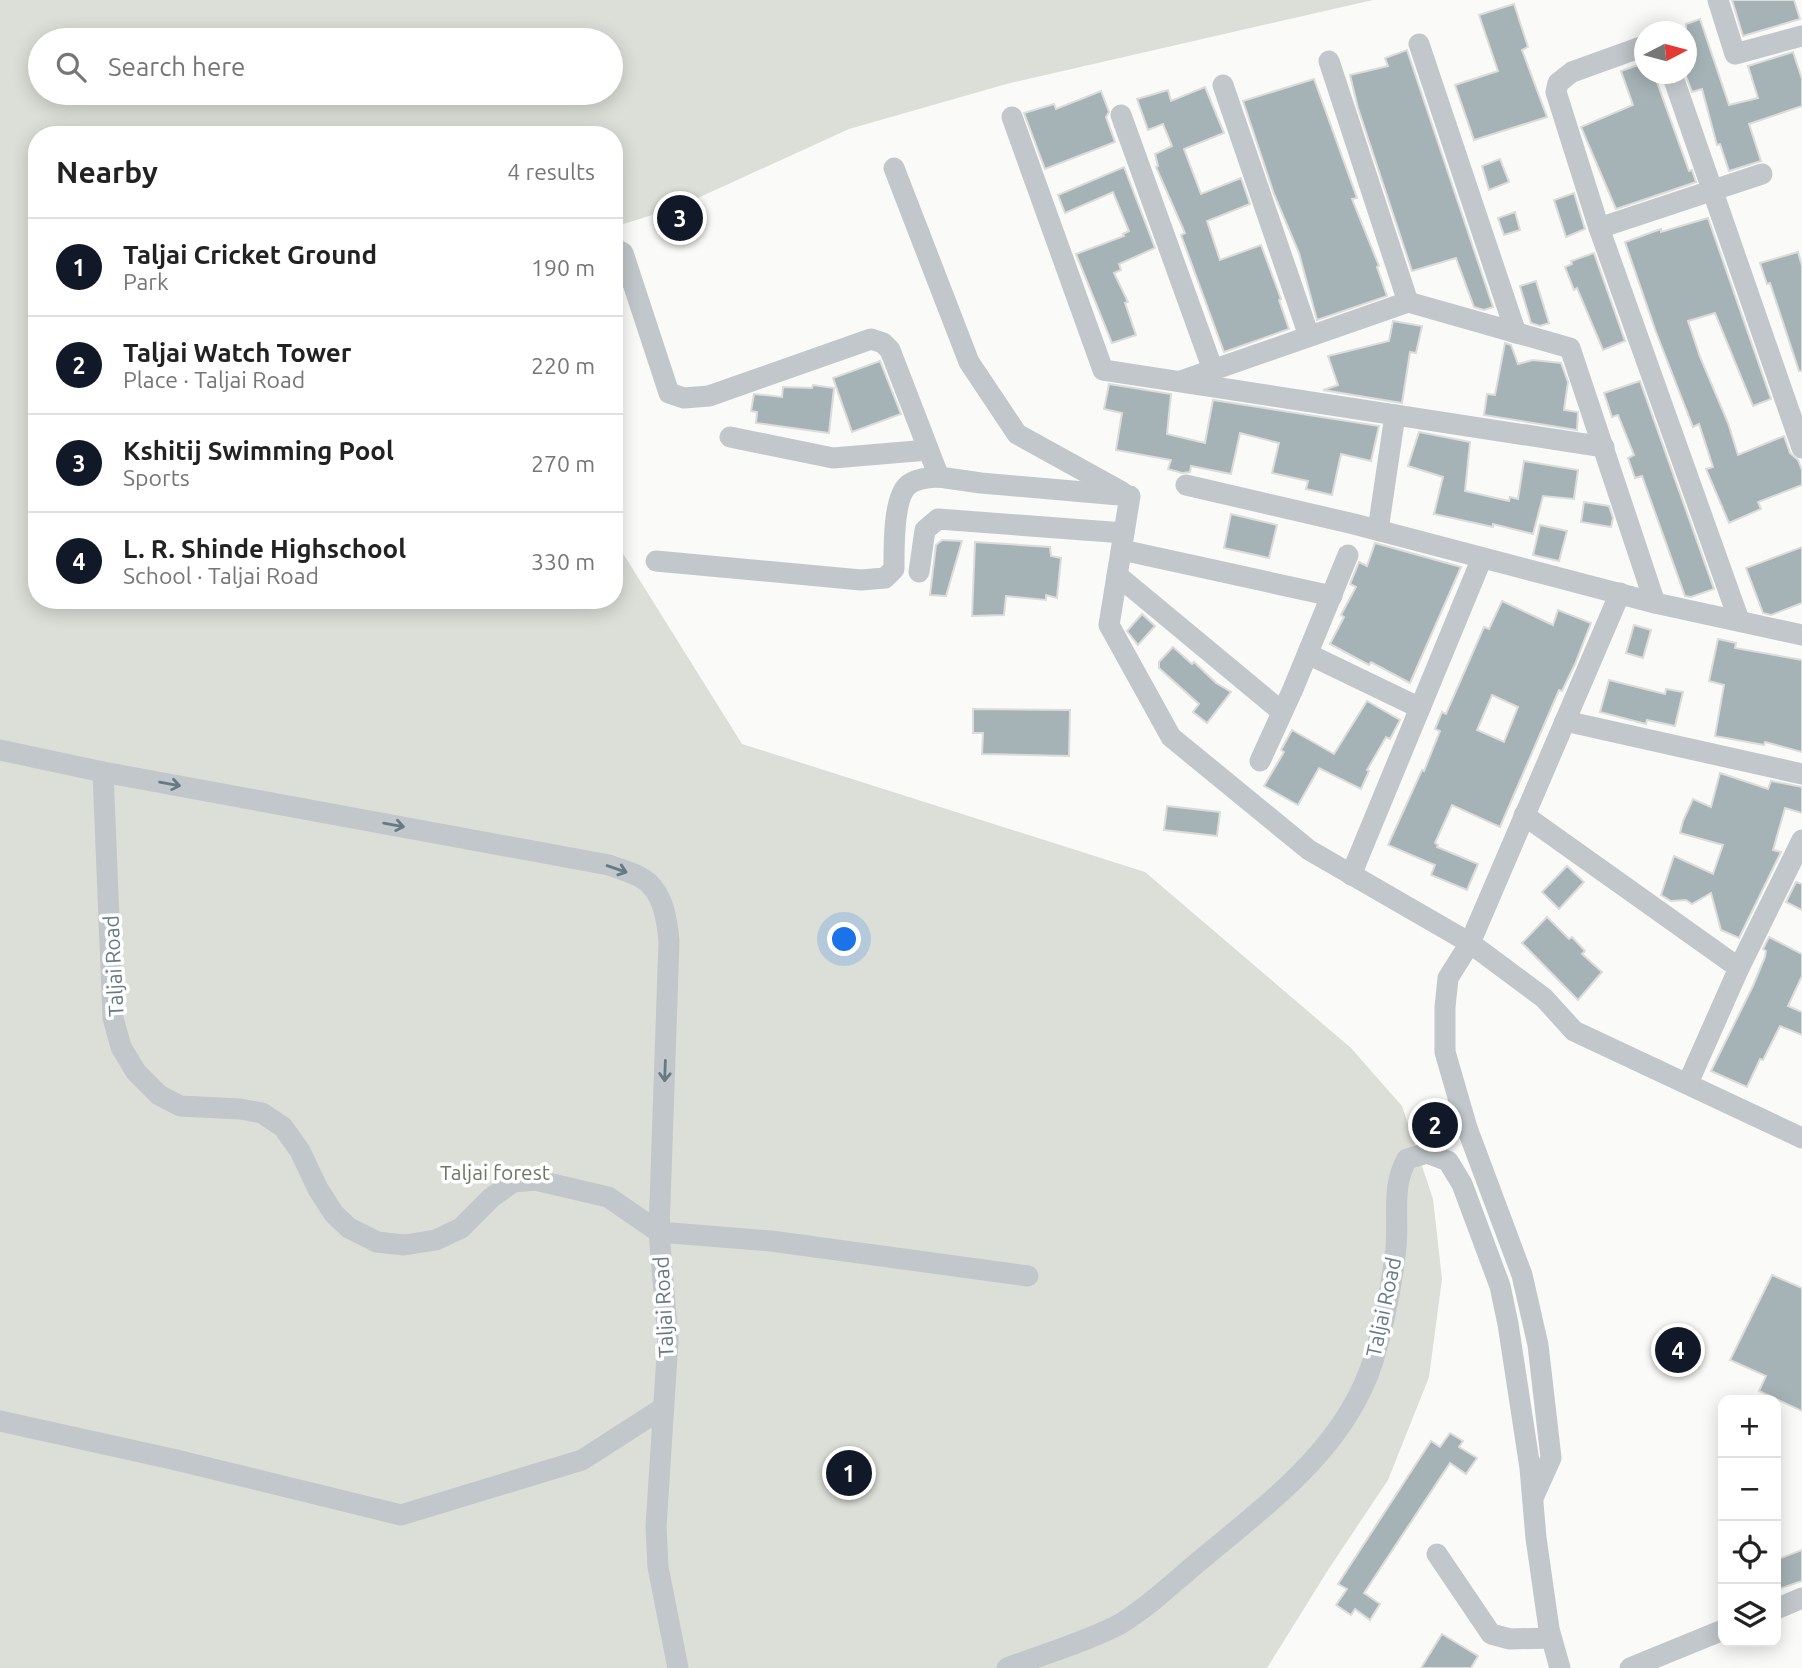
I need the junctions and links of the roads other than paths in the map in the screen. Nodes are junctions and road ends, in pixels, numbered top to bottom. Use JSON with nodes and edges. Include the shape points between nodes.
{"nodes":[{"id":1,"x":1718,"y":0,"type":"edge"},
{"id":2,"x":1802,"y":36,"type":"edge"},
{"id":3,"x":1419,"y":44,"type":"dead end"},
{"id":4,"x":1634,"y":50,"type":"edge"},
{"id":5,"x":1329,"y":61,"type":"dead end"},
{"id":6,"x":1675,"y":84,"type":"edge"},
{"id":7,"x":1223,"y":85,"type":"dead end"},
{"id":8,"x":1121,"y":115,"type":"dead end"},
{"id":9,"x":1012,"y":117,"type":"dead end"},
{"id":10,"x":894,"y":168,"type":"dead end"},
{"id":11,"x":1762,"y":174,"type":"dead end"},
{"id":12,"x":1712,"y":191,"type":"junction"},
{"id":13,"x":1599,"y":228,"type":"junction"},
{"id":14,"x":623,"y":253,"type":"edge"},
{"id":15,"x":1408,"y":302,"type":"junction"},
{"id":16,"x":1516,"y":333,"type":"junction"},
{"id":17,"x":1309,"y":336,"type":"junction"},
{"id":18,"x":1254,"y":357,"type":"junction"},
{"id":19,"x":1213,"y":370,"type":"junction"},
{"id":20,"x":1179,"y":382,"type":"junction"},
{"id":21,"x":1257,"y":394,"type":"junction"},
{"id":22,"x":1395,"y":415,"type":"junction"},
{"id":23,"x":730,"y":437,"type":"dead end"},
{"id":24,"x":1604,"y":447,"type":"junction"},
{"id":25,"x":1802,"y":448,"type":"edge"},
{"id":26,"x":928,"y":450,"type":"junction"},
{"id":27,"x":939,"y":477,"type":"junction"},
{"id":28,"x":1186,"y":485,"type":"dead end"},
{"id":29,"x":1130,"y":496,"type":"junction"},
{"id":30,"x":1378,"y":530,"type":"junction"},
{"id":31,"x":1123,"y":542,"type":"junction"},
{"id":32,"x":1348,"y":555,"type":"dead end"},
{"id":33,"x":1482,"y":558,"type":"junction"},
{"id":34,"x":656,"y":561,"type":"dead end"},
{"id":35,"x":919,"y":572,"type":"dead end"},
{"id":36,"x":1117,"y":575,"type":"junction"},
{"id":37,"x":1620,"y":593,"type":"junction"},
{"id":38,"x":1332,"y":596,"type":"junction"},
{"id":39,"x":1656,"y":603,"type":"junction"},
{"id":40,"x":1739,"y":620,"type":"junction"},
{"id":41,"x":1802,"y":635,"type":"edge"},
{"id":42,"x":1308,"y":654,"type":"junction"},
{"id":43,"x":1420,"y":708,"type":"junction"},
{"id":44,"x":1282,"y":712,"type":"junction"},
{"id":45,"x":1565,"y":721,"type":"junction"},
{"id":46,"x":0,"y":750,"type":"edge"},
{"id":47,"x":1260,"y":761,"type":"dead end"},
{"id":48,"x":103,"y":772,"type":"junction"},
{"id":49,"x":1802,"y":774,"type":"edge"},
{"id":50,"x":1524,"y":815,"type":"junction"},
{"id":51,"x":1802,"y":840,"type":"edge"},
{"id":52,"x":1351,"y":875,"type":"junction"},
{"id":53,"x":1470,"y":943,"type":"junction"},
{"id":54,"x":1739,"y":968,"type":"junction"},
{"id":55,"x":1688,"y":1083,"type":"junction"},
{"id":56,"x":1802,"y":1138,"type":"edge"},
{"id":57,"x":659,"y":1232,"type":"junction"},
{"id":58,"x":1028,"y":1276,"type":"dead end"},
{"id":59,"x":663,"y":1408,"type":"junction"},
{"id":60,"x":0,"y":1421,"type":"edge"},
{"id":61,"x":1532,"y":1499,"type":"junction"},
{"id":62,"x":1437,"y":1554,"type":"dead end"},
{"id":63,"x":1802,"y":1598,"type":"edge"},
{"id":64,"x":1781,"y":1607,"type":"edge"},
{"id":65,"x":1718,"y":1632,"type":"edge"},
{"id":66,"x":1551,"y":1638,"type":"junction"},
{"id":67,"x":678,"y":1668,"type":"edge"},
{"id":68,"x":1007,"y":1668,"type":"edge"},
{"id":69,"x":1560,"y":1668,"type":"edge"},
{"id":70,"x":1630,"y":1668,"type":"edge"}],
"edges":[{"from":1,"to":2,"type":"street","via":[[1735,54]]},
{"from":3,"to":16,"type":"street"},
{"from":4,"to":13,"type":"street","via":[[1572,72],[1558,83],[1556,92]]},
{"from":5,"to":15,"type":"street"},
{"from":6,"to":12,"type":"street"},
{"from":7,"to":17,"type":"street"},
{"from":8,"to":19,"type":"street"},
{"from":9,"to":20,"type":"street","via":[[1103,370]]},
{"from":10,"to":29,"type":"street","via":[[970,362],[1017,434]]},
{"from":11,"to":12,"type":"street"},
{"from":12,"to":13,"type":"street"},
{"from":12,"to":25,"type":"street"},
{"from":13,"to":40,"type":"street"},
{"from":14,"to":26,"type":"street","via":[[669,393],[684,398],[709,396],[871,339],[890,350]]},
{"from":15,"to":16,"type":"street"},
{"from":15,"to":17,"type":"street"},
{"from":16,"to":24,"type":"street","via":[[1570,348]]},
{"from":17,"to":18,"type":"street"},
{"from":18,"to":19,"type":"street"},
{"from":18,"to":21,"type":"street"},
{"from":19,"to":20,"type":"street"},
{"from":20,"to":21,"type":"street"},
{"from":21,"to":22,"type":"street"},
{"from":22,"to":24,"type":"street"},
{"from":22,"to":30,"type":"street"},
{"from":23,"to":26,"type":"street","via":[[833,458]]},
{"from":24,"to":39,"type":"street"},
{"from":26,"to":27,"type":"street"},
{"from":27,"to":29,"type":"street"},
{"from":27,"to":34,"type":"street","via":[[907,486],[899,500],[894,569],[886,578],[861,580]]},
{"from":28,"to":30,"type":"street"},
{"from":29,"to":31,"type":"street"},
{"from":30,"to":33,"type":"street"},
{"from":31,"to":35,"type":"street","via":[[938,519],[925,530]]},
{"from":31,"to":36,"type":"street"},
{"from":31,"to":38,"type":"street"},
{"from":32,"to":38,"type":"street"},
{"from":33,"to":37,"type":"street"},
{"from":33,"to":43,"type":"street"},
{"from":36,"to":44,"type":"street"},
{"from":36,"to":52,"type":"street","via":[[1109,625],[1171,737],[1309,850]]},
{"from":37,"to":39,"type":"street"},
{"from":37,"to":45,"type":"street"},
{"from":38,"to":42,"type":"street"},
{"from":39,"to":40,"type":"street"},
{"from":40,"to":41,"type":"street"},
{"from":42,"to":43,"type":"street"},
{"from":42,"to":44,"type":"street"},
{"from":43,"to":52,"type":"street"},
{"from":44,"to":47,"type":"street"},
{"from":45,"to":49,"type":"street"},
{"from":45,"to":50,"type":"street"},
{"from":46,"to":48,"type":"street"},
{"from":48,"to":57,"type":"street","one_way":true,"via":[[609,865],[643,878],[666,914],[669,941]]},
{"from":48,"to":57,"type":"street","name":"Taljai Road","via":[[113,1018],[121,1047],[136,1072],[159,1094],[180,1106],[262,1113],[283,1128],[300,1151],[334,1214],[349,1228],[377,1242],[404,1245],[436,1240],[461,1228],[513,1182],[536,1180],[608,1197]]},
{"from":50,"to":53,"type":"street"},
{"from":50,"to":54,"type":"street"},
{"from":51,"to":54,"type":"street"},
{"from":52,"to":53,"type":"street"},
{"from":53,"to":55,"type":"street","via":[[1544,998],[1574,1031]]},
{"from":53,"to":61,"type":"street","via":[[1448,978],[1445,1052],[1467,1128],[1522,1275],[1538,1345],[1551,1458]]},
{"from":54,"to":55,"type":"street"},
{"from":55,"to":56,"type":"street"},
{"from":57,"to":58,"type":"street","via":[[771,1241]]},
{"from":57,"to":59,"type":"street","name":"Taljai Road","via":[[668,1340]]},
{"from":59,"to":60,"type":"street","via":[[582,1460],[401,1515]]},
{"from":59,"to":67,"type":"street","name":"Taljai Road","via":[[658,1567]]},
{"from":61,"to":66,"type":"street","name":"Taljai Road"},
{"from":61,"to":68,"type":"street","name":"Taljai Road","via":[[1500,1286],[1462,1184],[1448,1161],[1427,1153],[1407,1159],[1399,1172],[1390,1292],[1372,1362],[1352,1408],[1322,1451],[1294,1482],[1119,1624]]},
{"from":62,"to":66,"type":"street","via":[[1491,1634],[1510,1639]]},
{"from":63,"to":64,"type":"street"},
{"from":65,"to":70,"type":"street"},
{"from":66,"to":69,"type":"street","name":"Taljai Road"}]}
